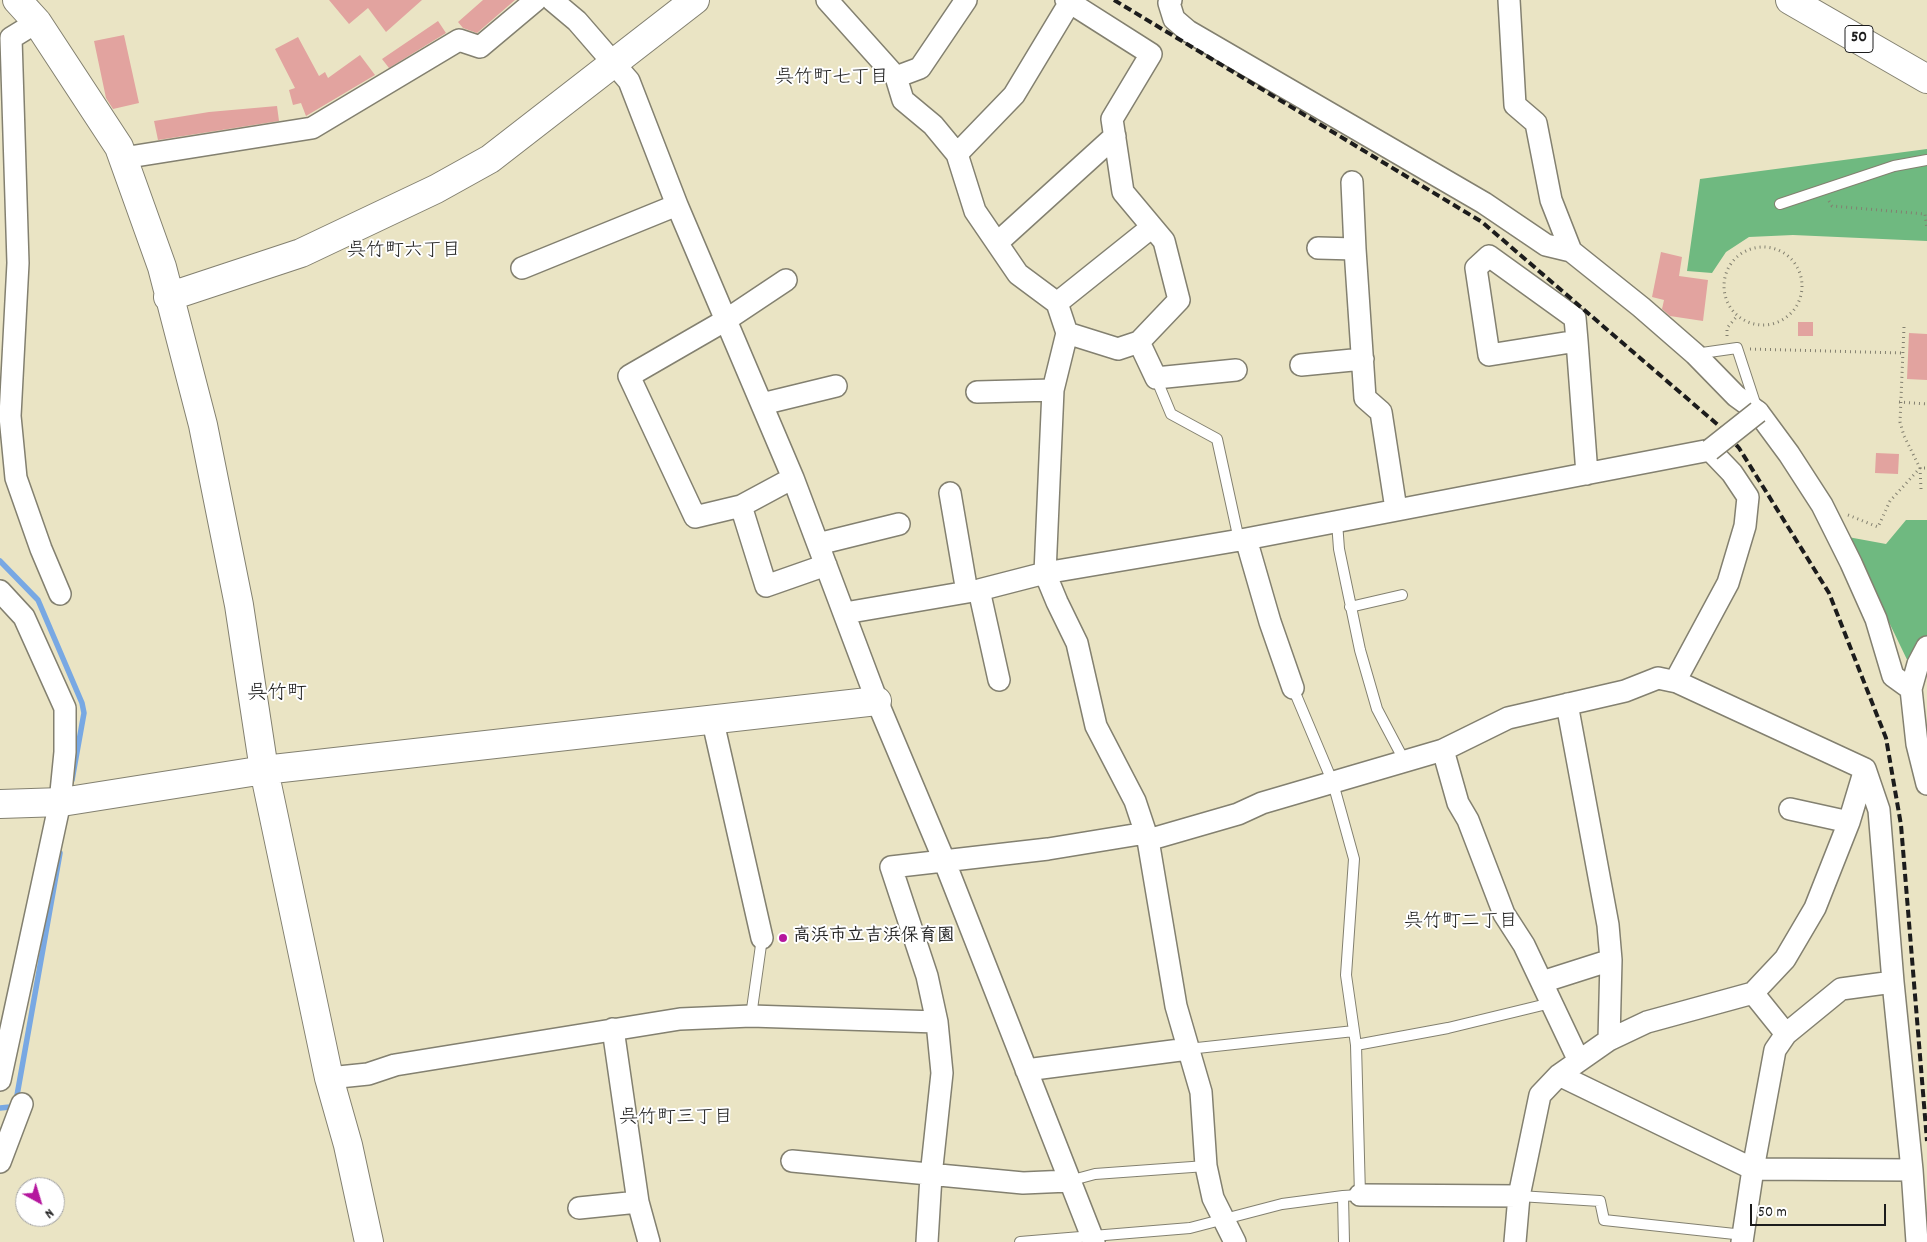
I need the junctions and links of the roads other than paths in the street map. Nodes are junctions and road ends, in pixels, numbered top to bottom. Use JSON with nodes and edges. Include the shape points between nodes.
{"nodes":[{"id":1,"x":17,"y":0,"type":"edge"},
{"id":2,"x":536,"y":0,"type":"edge"},
{"id":3,"x":552,"y":0,"type":"edge"},
{"id":4,"x":695,"y":0,"type":"edge"},
{"id":5,"x":827,"y":0,"type":"edge"},
{"id":6,"x":966,"y":0,"type":"edge"},
{"id":7,"x":1171,"y":0,"type":"edge"},
{"id":8,"x":1509,"y":0,"type":"edge"},
{"id":9,"x":1790,"y":0,"type":"edge"},
{"id":10,"x":1068,"y":1,"type":"edge"},
{"id":11,"x":37,"y":22,"type":"junction"},
{"id":12,"x":6,"y":42,"type":"edge"},
{"id":13,"x":613,"y":64,"type":"junction"},
{"id":14,"x":896,"y":76,"type":"junction"},
{"id":15,"x":1927,"y":79,"type":"edge"},
{"id":16,"x":1115,"y":136,"type":"junction"},
{"id":17,"x":957,"y":154,"type":"junction"},
{"id":18,"x":123,"y":158,"type":"junction"},
{"id":19,"x":1927,"y":160,"type":"edge"},
{"id":20,"x":1352,"y":182,"type":"dead end"},
{"id":21,"x":1780,"y":204,"type":"dead end"},
{"id":22,"x":678,"y":206,"type":"junction"},
{"id":23,"x":1152,"y":227,"type":"junction"},
{"id":24,"x":997,"y":243,"type":"junction"},
{"id":25,"x":1318,"y":248,"type":"dead end"},
{"id":26,"x":1355,"y":249,"type":"junction"},
{"id":27,"x":1570,"y":251,"type":"junction"},
{"id":28,"x":522,"y":268,"type":"dead end"},
{"id":29,"x":786,"y":280,"type":"dead end"},
{"id":30,"x":168,"y":297,"type":"junction"},
{"id":31,"x":1056,"y":303,"type":"junction"},
{"id":32,"x":726,"y":320,"type":"junction"},
{"id":33,"x":1067,"y":333,"type":"junction"},
{"id":34,"x":1577,"y":341,"type":"junction"},
{"id":35,"x":1139,"y":342,"type":"junction"},
{"id":36,"x":1695,"y":354,"type":"junction"},
{"id":37,"x":1363,"y":359,"type":"junction"},
{"id":38,"x":1301,"y":365,"type":"dead end"},
{"id":39,"x":1236,"y":370,"type":"dead end"},
{"id":40,"x":1156,"y":378,"type":"junction"},
{"id":41,"x":836,"y":386,"type":"dead end"},
{"id":42,"x":1052,"y":390,"type":"junction"},
{"id":43,"x":977,"y":392,"type":"dead end"},
{"id":44,"x":762,"y":404,"type":"junction"},
{"id":45,"x":1758,"y":412,"type":"junction"},
{"id":46,"x":1710,"y":450,"type":"junction"},
{"id":47,"x":1587,"y":474,"type":"junction"},
{"id":48,"x":793,"y":478,"type":"junction"},
{"id":49,"x":950,"y":493,"type":"dead end"},
{"id":50,"x":741,"y":506,"type":"junction"},
{"id":51,"x":1396,"y":509,"type":"junction"},
{"id":52,"x":1337,"y":522,"type":"junction"},
{"id":53,"x":899,"y":524,"type":"dead end"},
{"id":54,"x":1242,"y":540,"type":"junction"},
{"id":55,"x":818,"y":544,"type":"junction"},
{"id":56,"x":826,"y":565,"type":"junction"},
{"id":57,"x":1045,"y":573,"type":"junction"},
{"id":58,"x":0,"y":591,"type":"edge"},
{"id":59,"x":973,"y":591,"type":"junction"},
{"id":60,"x":60,"y":594,"type":"dead end"},
{"id":61,"x":1402,"y":595,"type":"dead end"},
{"id":62,"x":1350,"y":607,"type":"junction"},
{"id":63,"x":845,"y":613,"type":"junction"},
{"id":64,"x":1927,"y":647,"type":"edge"},
{"id":65,"x":999,"y":680,"type":"dead end"},
{"id":66,"x":1677,"y":682,"type":"junction"},
{"id":67,"x":1293,"y":688,"type":"joint"},
{"id":68,"x":1919,"y":694,"type":"edge"},
{"id":69,"x":878,"y":702,"type":"junction"},
{"id":70,"x":1567,"y":704,"type":"junction"},
{"id":71,"x":712,"y":722,"type":"junction"},
{"id":72,"x":1443,"y":750,"type":"junction"},
{"id":73,"x":1405,"y":762,"type":"junction"},
{"id":74,"x":1865,"y":769,"type":"junction"},
{"id":75,"x":264,"y":770,"type":"junction"},
{"id":76,"x":1333,"y":783,"type":"junction"},
{"id":77,"x":1927,"y":784,"type":"edge"},
{"id":78,"x":68,"y":801,"type":"junction"},
{"id":79,"x":0,"y":804,"type":"edge"},
{"id":80,"x":1790,"y":809,"type":"dead end"},
{"id":81,"x":1849,"y":822,"type":"junction"},
{"id":82,"x":1147,"y":837,"type":"junction"},
{"id":83,"x":944,"y":860,"type":"junction"},
{"id":84,"x":762,"y":938,"type":"joint"},
{"id":85,"x":1611,"y":960,"type":"junction"},
{"id":86,"x":1542,"y":982,"type":"junction"},
{"id":87,"x":1893,"y":982,"type":"junction"},
{"id":88,"x":1753,"y":993,"type":"junction"},
{"id":89,"x":1551,"y":1003,"type":"junction"},
{"id":90,"x":752,"y":1016,"type":"junction"},
{"id":91,"x":937,"y":1022,"type":"junction"},
{"id":92,"x":613,"y":1029,"type":"junction"},
{"id":93,"x":1354,"y":1031,"type":"junction"},
{"id":94,"x":1786,"y":1034,"type":"junction"},
{"id":95,"x":1609,"y":1040,"type":"junction"},
{"id":96,"x":1356,"y":1045,"type":"junction"},
{"id":97,"x":1188,"y":1049,"type":"junction"},
{"id":98,"x":1579,"y":1061,"type":"junction"},
{"id":99,"x":1026,"y":1070,"type":"junction"},
{"id":100,"x":1559,"y":1075,"type":"junction"},
{"id":101,"x":329,"y":1078,"type":"junction"},
{"id":102,"x":0,"y":1080,"type":"edge"},
{"id":103,"x":22,"y":1104,"type":"dead end"},
{"id":104,"x":792,"y":1161,"type":"dead end"},
{"id":105,"x":0,"y":1162,"type":"edge"},
{"id":106,"x":1206,"y":1166,"type":"junction"},
{"id":107,"x":1752,"y":1169,"type":"junction"},
{"id":108,"x":1912,"y":1170,"type":"junction"},
{"id":109,"x":931,"y":1176,"type":"junction"},
{"id":110,"x":1069,"y":1181,"type":"junction"},
{"id":111,"x":1351,"y":1196,"type":"junction"},
{"id":112,"x":1519,"y":1196,"type":"junction"},
{"id":113,"x":638,"y":1202,"type":"junction"},
{"id":114,"x":579,"y":1208,"type":"dead end"},
{"id":115,"x":1223,"y":1218,"type":"junction"},
{"id":116,"x":1093,"y":1239,"type":"edge"},
{"id":117,"x":1743,"y":1239,"type":"edge"},
{"id":118,"x":369,"y":1242,"type":"edge"},
{"id":119,"x":649,"y":1242,"type":"edge"},
{"id":120,"x":927,"y":1242,"type":"edge"},
{"id":121,"x":1020,"y":1242,"type":"edge"},
{"id":122,"x":1235,"y":1242,"type":"edge"},
{"id":123,"x":1344,"y":1242,"type":"edge"},
{"id":124,"x":1515,"y":1242,"type":"edge"},
{"id":125,"x":1917,"y":1242,"type":"edge"}],
"edges":[{"from":1,"to":11,"type":"street"},
{"from":2,"to":18,"type":"street","via":[[480,47],[459,40],[312,128]]},
{"from":3,"to":13,"type":"street","via":[[577,21]]},
{"from":4,"to":13,"type":"street"},
{"from":5,"to":14,"type":"street"},
{"from":6,"to":14,"type":"street","via":[[920,68]]},
{"from":7,"to":27,"type":"street","via":[[1174,19],[1188,31],[1484,203],[1546,245]]},
{"from":8,"to":27,"type":"street","via":[[1514,105],[1536,123],[1551,200]]},
{"from":9,"to":15,"type":"street","number":"50"},
{"from":10,"to":16,"type":"street","via":[[1151,54],[1112,119]]},
{"from":10,"to":17,"type":"street","via":[[1014,96]]},
{"from":11,"to":12,"type":"street"},
{"from":11,"to":18,"type":"street"},
{"from":12,"to":60,"type":"street","via":[[18,263],[10,416],[16,478]]},
{"from":13,"to":22,"type":"street","via":[[629,81]]},
{"from":13,"to":30,"type":"street","via":[[490,159],[436,189],[301,253]]},
{"from":14,"to":17,"type":"street","via":[[904,100],[933,125]]},
{"from":16,"to":23,"type":"street","via":[[1124,192]]},
{"from":16,"to":24,"type":"street"},
{"from":17,"to":24,"type":"street","via":[[975,211]]},
{"from":18,"to":30,"type":"street","via":[[162,267]]},
{"from":19,"to":21,"type":"lane","via":[[1894,166]]},
{"from":20,"to":26,"type":"street"},
{"from":22,"to":28,"type":"street"},
{"from":22,"to":32,"type":"street"},
{"from":23,"to":31,"type":"street"},
{"from":23,"to":35,"type":"street","via":[[1164,241],[1179,300]]},
{"from":24,"to":31,"type":"street","via":[[1018,274]]},
{"from":25,"to":26,"type":"street"},
{"from":26,"to":37,"type":"street"},
{"from":27,"to":36,"type":"street","via":[[1641,306]]},
{"from":29,"to":32,"type":"street"},
{"from":30,"to":75,"type":"street","via":[[203,425],[237,596]]},
{"from":31,"to":33,"type":"street"},
{"from":32,"to":44,"type":"street"},
{"from":32,"to":50,"type":"street","via":[[629,376],[695,517]]},
{"from":33,"to":35,"type":"street","via":[[1118,349]]},
{"from":33,"to":42,"type":"street"},
{"from":34,"to":34,"type":"street","via":[[1575,318],[1489,256],[1476,268],[1489,355]]},
{"from":34,"to":47,"type":"street"},
{"from":35,"to":40,"type":"street"},
{"from":36,"to":45,"type":"street","via":[[1736,396]]},
{"from":36,"to":45,"type":"lane","via":[[1732,349]]},
{"from":37,"to":38,"type":"street"},
{"from":37,"to":51,"type":"street","via":[[1366,398],[1381,412]]},
{"from":39,"to":40,"type":"street"},
{"from":40,"to":54,"type":"lane","via":[[1171,414],[1217,439]]},
{"from":41,"to":44,"type":"street"},
{"from":42,"to":43,"type":"street"},
{"from":42,"to":57,"type":"street"},
{"from":44,"to":48,"type":"street"},
{"from":45,"to":46,"type":"street","bridge":true},
{"from":45,"to":68,"type":"street","via":[[1822,505],[1876,619],[1893,676]]},
{"from":46,"to":47,"type":"street"},
{"from":46,"to":66,"type":"street","via":[[1732,472],[1748,497],[1745,526],[1728,583]]},
{"from":47,"to":51,"type":"street"},
{"from":48,"to":50,"type":"street"},
{"from":48,"to":55,"type":"street"},
{"from":49,"to":59,"type":"street"},
{"from":50,"to":56,"type":"street","via":[[766,586]]},
{"from":51,"to":52,"type":"street"},
{"from":52,"to":54,"type":"street"},
{"from":52,"to":62,"type":"lane"},
{"from":53,"to":55,"type":"street"},
{"from":54,"to":57,"type":"street"},
{"from":54,"to":67,"type":"street"},
{"from":55,"to":56,"type":"street"},
{"from":56,"to":63,"type":"street"},
{"from":57,"to":59,"type":"street"},
{"from":57,"to":82,"type":"street","via":[[1077,642],[1096,726],[1135,801]]},
{"from":58,"to":78,"type":"street","via":[[24,616],[65,708]]},
{"from":59,"to":63,"type":"street"},
{"from":59,"to":65,"type":"street"},
{"from":61,"to":62,"type":"lane"},
{"from":62,"to":73,"type":"lane","via":[[1378,708]]},
{"from":63,"to":69,"type":"street"},
{"from":64,"to":68,"type":"street","via":[[1918,664]]},
{"from":66,"to":70,"type":"street","via":[[1658,678],[1625,691]]},
{"from":66,"to":74,"type":"street"},
{"from":67,"to":76,"type":"lane"},
{"from":68,"to":77,"type":"street","via":[[1917,744]]},
{"from":69,"to":71,"type":"street"},
{"from":69,"to":83,"type":"street"},
{"from":70,"to":72,"type":"street","via":[[1508,718]]},
{"from":70,"to":85,"type":"street","via":[[1608,925]]},
{"from":71,"to":75,"type":"street"},
{"from":71,"to":84,"type":"street"},
{"from":72,"to":73,"type":"street"},
{"from":72,"to":86,"type":"street","via":[[1458,803],[1468,820],[1504,914]]},
{"from":73,"to":76,"type":"street"},
{"from":74,"to":81,"type":"street"},
{"from":74,"to":87,"type":"street","via":[[1879,810]]},
{"from":75,"to":78,"type":"street"},
{"from":75,"to":101,"type":"street"},
{"from":76,"to":82,"type":"street","via":[[1262,802],[1238,814]]},
{"from":76,"to":93,"type":"lane","via":[[1354,859],[1346,975]]},
{"from":78,"to":79,"type":"street"},
{"from":78,"to":102,"type":"street"},
{"from":80,"to":81,"type":"street"},
{"from":81,"to":88,"type":"street","via":[[1815,908],[1785,959]]},
{"from":82,"to":83,"type":"street"},
{"from":82,"to":97,"type":"street","via":[[1176,1006]]},
{"from":83,"to":91,"type":"street","via":[[891,867],[927,976]]},
{"from":83,"to":99,"type":"street"},
{"from":84,"to":90,"type":"lane"},
{"from":85,"to":86,"type":"street"},
{"from":85,"to":95,"type":"street"},
{"from":86,"to":89,"type":"street"},
{"from":87,"to":94,"type":"street","via":[[1841,989]]},
{"from":87,"to":108,"type":"street"},
{"from":88,"to":94,"type":"street"},
{"from":88,"to":95,"type":"street","via":[[1647,1022]]},
{"from":89,"to":96,"type":"lane","via":[[1448,1028]]},
{"from":89,"to":98,"type":"street"},
{"from":90,"to":91,"type":"street"},
{"from":90,"to":92,"type":"street","via":[[680,1019]]},
{"from":91,"to":109,"type":"street","via":[[942,1073]]},
{"from":92,"to":101,"type":"street","via":[[395,1065],[368,1074]]},
{"from":92,"to":113,"type":"street"},
{"from":93,"to":96,"type":"lane"},
{"from":93,"to":97,"type":"lane"},
{"from":94,"to":107,"type":"street","via":[[1775,1050]]},
{"from":95,"to":98,"type":"street"},
{"from":96,"to":111,"type":"lane"},
{"from":97,"to":99,"type":"street"},
{"from":97,"to":106,"type":"street","via":[[1201,1092]]},
{"from":98,"to":100,"type":"street"},
{"from":99,"to":110,"type":"street"},
{"from":100,"to":107,"type":"street"},
{"from":100,"to":112,"type":"street","via":[[1540,1095]]},
{"from":101,"to":118,"type":"street","via":[[348,1145]]},
{"from":103,"to":105,"type":"street"},
{"from":104,"to":109,"type":"street"},
{"from":106,"to":110,"type":"lane","via":[[1095,1174]]},
{"from":106,"to":115,"type":"street","via":[[1213,1198]]},
{"from":107,"to":108,"type":"street"},
{"from":107,"to":117,"type":"street"},
{"from":108,"to":125,"type":"street"},
{"from":109,"to":110,"type":"street","via":[[1023,1183]]},
{"from":109,"to":120,"type":"street"},
{"from":110,"to":116,"type":"street"},
{"from":111,"to":112,"type":"street"},
{"from":111,"to":115,"type":"lane","via":[[1282,1204]]},
{"from":111,"to":123,"type":"lane"},
{"from":112,"to":117,"type":"lane","via":[[1600,1201],[1604,1220]]},
{"from":112,"to":124,"type":"street"},
{"from":113,"to":114,"type":"street"},
{"from":113,"to":119,"type":"street"},
{"from":115,"to":116,"type":"lane","via":[[1190,1228]]},
{"from":115,"to":122,"type":"street"},
{"from":116,"to":121,"type":"lane"}]}
